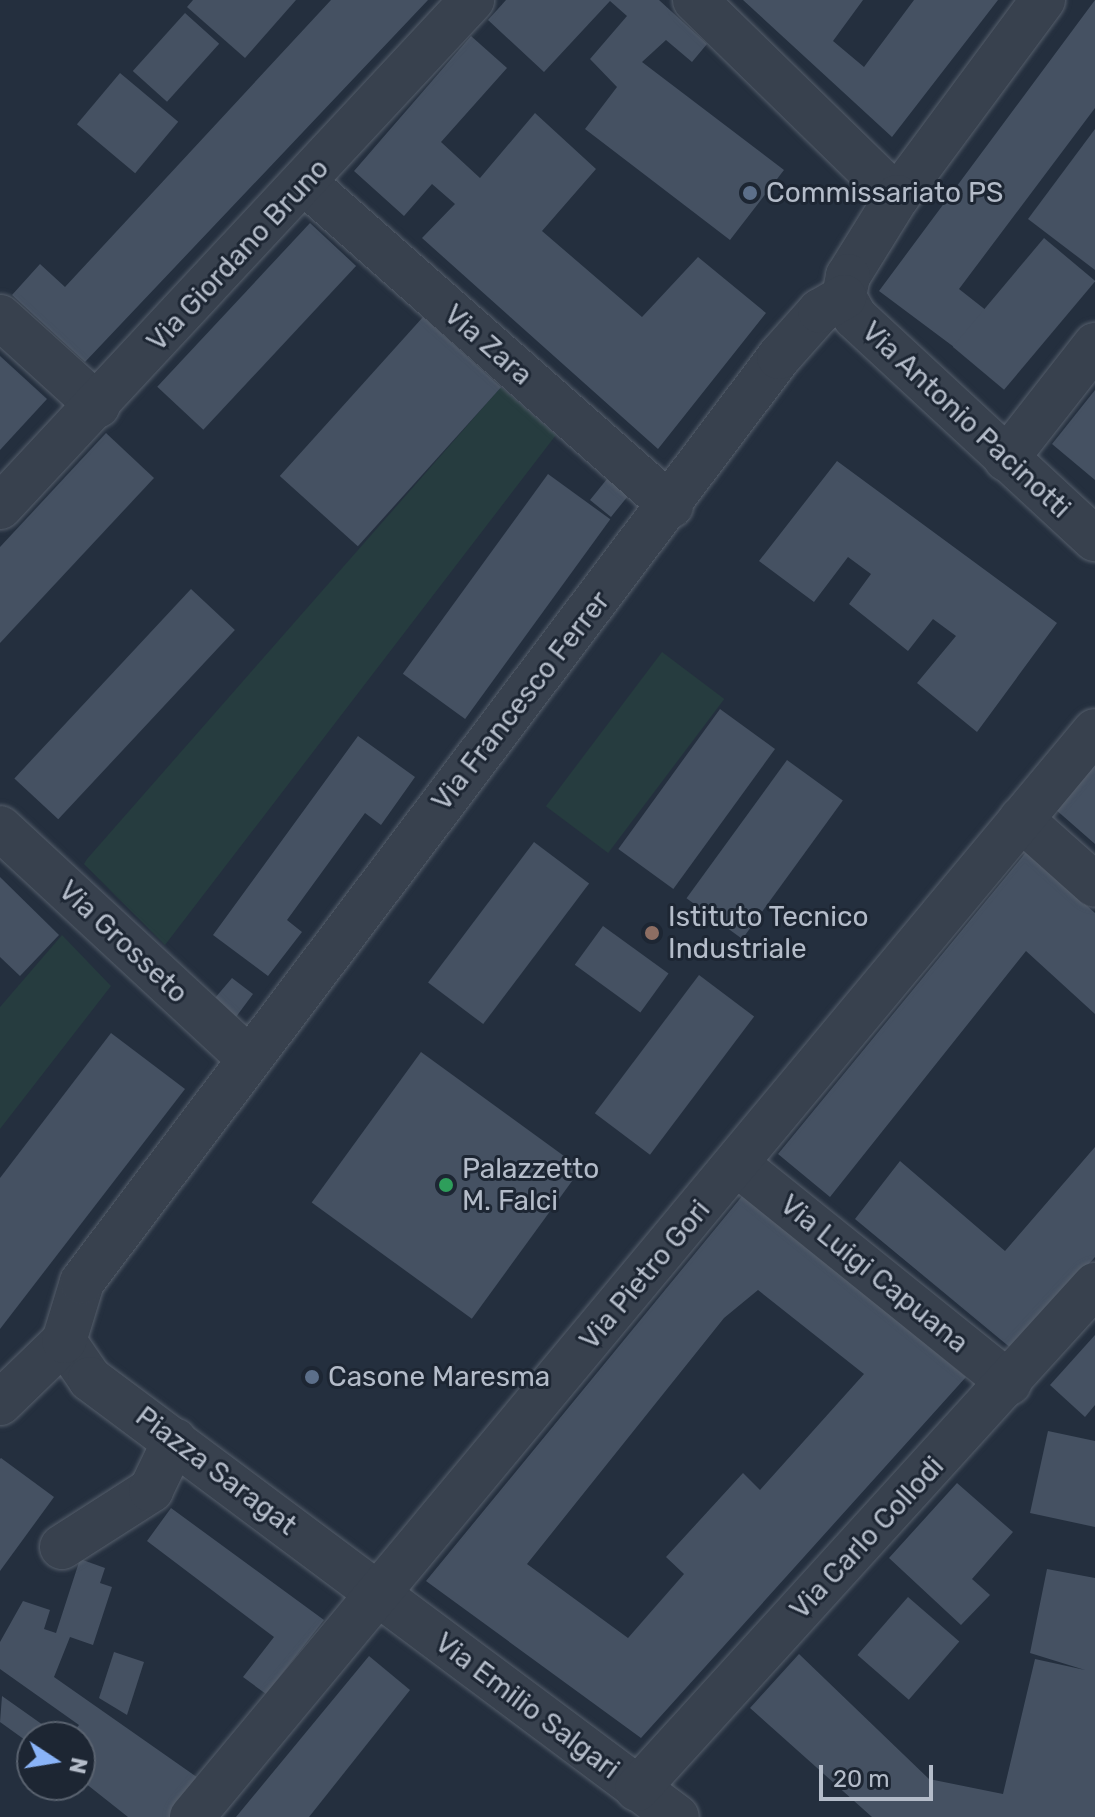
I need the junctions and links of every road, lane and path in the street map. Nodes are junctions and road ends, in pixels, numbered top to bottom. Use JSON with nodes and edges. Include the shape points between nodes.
{"nodes":[{"id":1,"x":472,"y":0,"type":"edge"},
{"id":2,"x":695,"y":0,"type":"edge"},
{"id":3,"x":1043,"y":0,"type":"edge"},
{"id":4,"x":305,"y":183,"type":"junction"},
{"id":5,"x":897,"y":197,"type":"junction"},
{"id":6,"x":844,"y":297,"type":"junction"},
{"id":7,"x":0,"y":317,"type":"edge"},
{"id":8,"x":1095,"y":345,"type":"edge"},
{"id":9,"x":98,"y":406,"type":"junction"},
{"id":10,"x":1006,"y":459,"type":"junction"},
{"id":11,"x":671,"y":506,"type":"junction"},
{"id":12,"x":0,"y":507,"type":"edge"},
{"id":13,"x":1095,"y":539,"type":"edge"},
{"id":14,"x":1095,"y":731,"type":"edge"},
{"id":15,"x":1021,"y":819,"type":"junction"},
{"id":16,"x":0,"y":828,"type":"edge"},
{"id":17,"x":1095,"y":885,"type":"edge"},
{"id":18,"x":247,"y":1057,"type":"junction"},
{"id":19,"x":738,"y":1165,"type":"junction"},
{"id":20,"x":1095,"y":1285,"type":"edge"},
{"id":21,"x":64,"y":1341,"type":"junction"},
{"id":22,"x":1009,"y":1383,"type":"junction"},
{"id":23,"x":0,"y":1403,"type":"edge"},
{"id":24,"x":175,"y":1440,"type":"junction"},
{"id":25,"x":62,"y":1547,"type":"dead end"},
{"id":26,"x":378,"y":1593,"type":"junction"},
{"id":27,"x":637,"y":1789,"type":"junction"},
{"id":28,"x":192,"y":1817,"type":"edge"},
{"id":29,"x":677,"y":1817,"type":"edge"}],
"edges":[{"from":1,"to":4,"type":"street","name":"Via Giordano Bruno"},
{"from":2,"to":5,"type":"street"},
{"from":3,"to":5,"type":"street"},
{"from":4,"to":9,"type":"street","name":"Via Giordano Bruno"},
{"from":4,"to":11,"type":"street","name":"Via Zara"},
{"from":5,"to":6,"type":"street","via":[[853,266]]},
{"from":6,"to":10,"type":"street","name":"Via Antonio Pacinotti","via":[[855,317]]},
{"from":6,"to":11,"type":"street","name":"Via Francesco Ferrer","via":[[795,337]]},
{"from":7,"to":9,"type":"street"},
{"from":8,"to":10,"type":"street"},
{"from":9,"to":12,"type":"street","name":"Via Giordano Bruno"},
{"from":10,"to":13,"type":"street","name":"Via Antonio Pacinotti"},
{"from":11,"to":18,"type":"street","name":"Via Francesco Ferrer"},
{"from":14,"to":15,"type":"street","name":"Via Pietro Gori"},
{"from":15,"to":17,"type":"street"},
{"from":15,"to":19,"type":"street","name":"Via Pietro Gori"},
{"from":16,"to":18,"type":"street","name":"Via Grosseto"},
{"from":18,"to":21,"type":"street","name":"Via Francesco Ferrer","via":[[82,1282]]},
{"from":19,"to":22,"type":"street","name":"Via Luigi Capuana"},
{"from":19,"to":26,"type":"street","name":"Via Pietro Gori"},
{"from":20,"to":22,"type":"street","name":"Via Carlo Collodi"},
{"from":21,"to":23,"type":"street","name":"Via Francesco Ferrer"},
{"from":21,"to":24,"type":"street","name":"Piazza Saragat","via":[[90,1379]]},
{"from":22,"to":27,"type":"street","name":"Via Carlo Collodi"},
{"from":24,"to":25,"type":"street","via":[[151,1490]]},
{"from":24,"to":26,"type":"street","name":"Piazza Saragat"},
{"from":26,"to":27,"type":"street","name":"Via Emilio Salgari"},
{"from":26,"to":28,"type":"street","name":"Via Pietro Gori"},
{"from":27,"to":29,"type":"street","name":"Via Emilio Salgari"}]}
